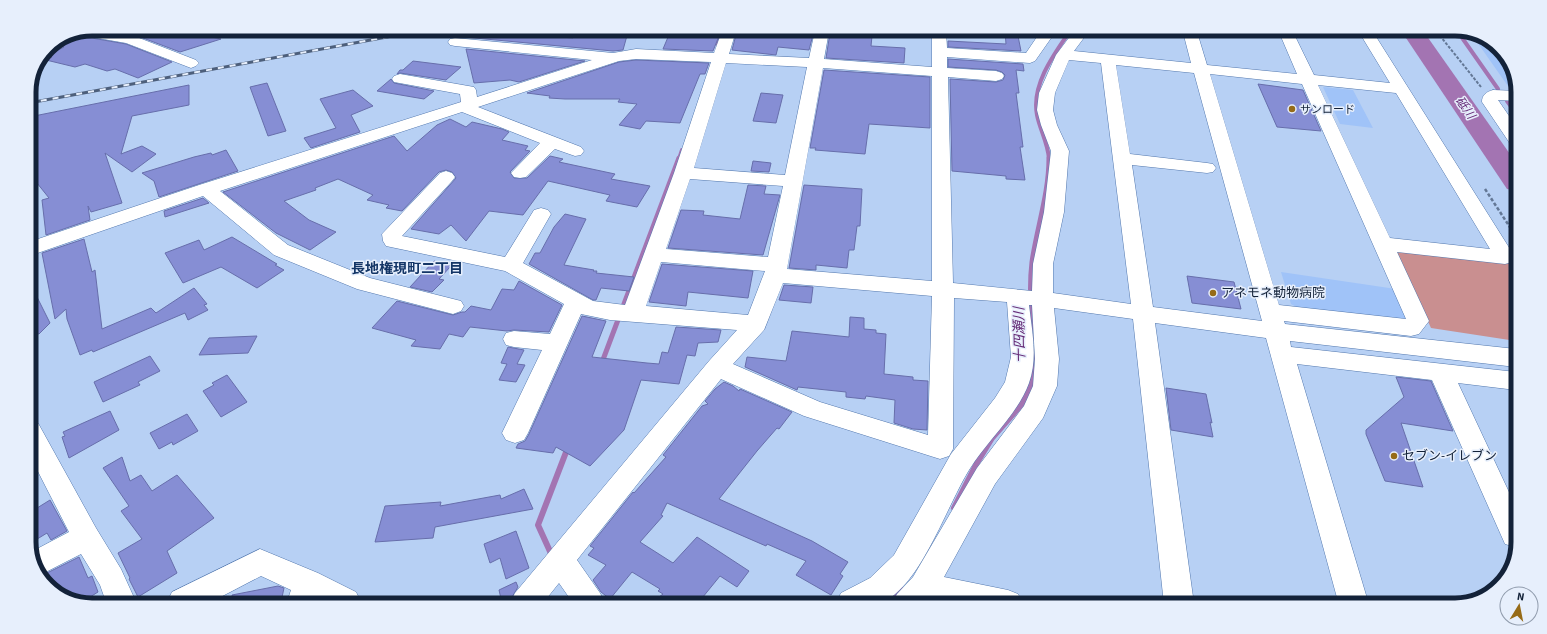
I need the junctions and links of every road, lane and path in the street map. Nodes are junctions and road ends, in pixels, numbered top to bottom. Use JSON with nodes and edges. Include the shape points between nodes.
{"nodes":[{"id":1,"x":111,"y":36,"type":"edge"},
{"id":2,"x":728,"y":36,"type":"edge"},
{"id":3,"x":821,"y":36,"type":"edge"},
{"id":4,"x":939,"y":36,"type":"edge"},
{"id":5,"x":1045,"y":36,"type":"edge"},
{"id":6,"x":1079,"y":36,"type":"edge"},
{"id":7,"x":1191,"y":36,"type":"edge"},
{"id":8,"x":1288,"y":36,"type":"edge"},
{"id":9,"x":1367,"y":36,"type":"edge"},
{"id":10,"x":1441,"y":36,"type":"edge"},
{"id":11,"x":455,"y":42,"type":"dead end"},
{"id":12,"x":940,"y":52,"type":"junction"},
{"id":13,"x":1064,"y":55,"type":"junction"},
{"id":14,"x":617,"y":57,"type":"junction"},
{"id":15,"x":721,"y":58,"type":"junction"},
{"id":16,"x":1108,"y":60,"type":"junction"},
{"id":17,"x":190,"y":63,"type":"dead end"},
{"id":18,"x":816,"y":63,"type":"junction"},
{"id":19,"x":1202,"y":69,"type":"junction"},
{"id":20,"x":940,"y":72,"type":"junction"},
{"id":21,"x":996,"y":76,"type":"dead end"},
{"id":22,"x":400,"y":79,"type":"dead end"},
{"id":23,"x":1308,"y":80,"type":"junction"},
{"id":24,"x":1401,"y":89,"type":"junction"},
{"id":25,"x":1492,"y":95,"type":"junction"},
{"id":26,"x":1511,"y":96,"type":"edge"},
{"id":27,"x":466,"y":106,"type":"junction"},
{"id":28,"x":1511,"y":131,"type":"edge"},
{"id":29,"x":552,"y":142,"type":"junction"},
{"id":30,"x":575,"y":151,"type":"dead end"},
{"id":31,"x":1122,"y":158,"type":"junction"},
{"id":32,"x":1207,"y":168,"type":"dead end"},
{"id":33,"x":683,"y":173,"type":"junction"},
{"id":34,"x":520,"y":174,"type":"dead end"},
{"id":35,"x":446,"y":177,"type":"dead end"},
{"id":36,"x":792,"y":181,"type":"junction"},
{"id":37,"x":206,"y":190,"type":"junction"},
{"id":38,"x":541,"y":214,"type":"dead end"},
{"id":39,"x":1383,"y":244,"type":"junction"},
{"id":40,"x":36,"y":247,"type":"edge"},
{"id":41,"x":654,"y":254,"type":"junction"},
{"id":42,"x":511,"y":265,"type":"junction"},
{"id":43,"x":776,"y":270,"type":"junction"},
{"id":44,"x":943,"y":289,"type":"junction"},
{"id":45,"x":1017,"y":296,"type":"junction"},
{"id":46,"x":1042,"y":298,"type":"junction"},
{"id":47,"x":576,"y":301,"type":"junction"},
{"id":48,"x":453,"y":306,"type":"dead end"},
{"id":49,"x":1143,"y":312,"type":"junction"},
{"id":50,"x":633,"y":313,"type":"junction"},
{"id":51,"x":1272,"y":322,"type":"junction"},
{"id":52,"x":756,"y":324,"type":"junction"},
{"id":53,"x":514,"y":339,"type":"dead end"},
{"id":54,"x":557,"y":343,"type":"junction"},
{"id":55,"x":1282,"y":354,"type":"junction"},
{"id":56,"x":1511,"y":357,"type":"edge"},
{"id":57,"x":717,"y":367,"type":"junction"},
{"id":58,"x":1440,"y":373,"type":"junction"},
{"id":59,"x":1511,"y":380,"type":"edge"},
{"id":60,"x":515,"y":433,"type":"dead end"},
{"id":61,"x":36,"y":447,"type":"edge"},
{"id":62,"x":1511,"y":526,"type":"edge"},
{"id":63,"x":86,"y":537,"type":"junction"},
{"id":64,"x":560,"y":560,"type":"junction"},
{"id":65,"x":40,"y":562,"type":"edge"},
{"id":66,"x":305,"y":592,"type":"edge"},
{"id":67,"x":915,"y":595,"type":"edge"},
{"id":68,"x":119,"y":598,"type":"edge"},
{"id":69,"x":190,"y":598,"type":"edge"},
{"id":70,"x":330,"y":598,"type":"edge"},
{"id":71,"x":529,"y":598,"type":"edge"},
{"id":72,"x":587,"y":598,"type":"edge"},
{"id":73,"x":862,"y":598,"type":"edge"},
{"id":74,"x":946,"y":598,"type":"edge"},
{"id":75,"x":1178,"y":598,"type":"edge"},
{"id":76,"x":1352,"y":598,"type":"edge"}],
"edges":[{"from":1,"to":17,"type":"street","via":[[129,39]]},
{"from":2,"to":15,"type":"street"},
{"from":3,"to":18,"type":"street"},
{"from":4,"to":12,"type":"street"},
{"from":5,"to":12,"type":"street","via":[[1030,58]]},
{"from":6,"to":13,"type":"street"},
{"from":7,"to":19,"type":"street"},
{"from":8,"to":23,"type":"street"},
{"from":9,"to":24,"type":"street"},
{"from":10,"to":25,"type":"path","via":[[1478,85]]},
{"from":11,"to":14,"type":"street"},
{"from":12,"to":20,"type":"street"},
{"from":13,"to":16,"type":"street"},
{"from":13,"to":46,"type":"street","via":[[1047,93],[1045,110],[1060,151],[1054,212],[1043,264]]},
{"from":14,"to":15,"type":"street","via":[[636,54]]},
{"from":14,"to":27,"type":"street"},
{"from":15,"to":18,"type":"street"},
{"from":15,"to":33,"type":"street"},
{"from":16,"to":19,"type":"street"},
{"from":16,"to":31,"type":"street"},
{"from":18,"to":20,"type":"street"},
{"from":18,"to":36,"type":"street"},
{"from":19,"to":23,"type":"street"},
{"from":19,"to":51,"type":"street"},
{"from":20,"to":21,"type":"street"},
{"from":20,"to":44,"type":"street"},
{"from":22,"to":27,"type":"street","via":[[468,90]]},
{"from":23,"to":24,"type":"street"},
{"from":23,"to":39,"type":"street"},
{"from":24,"to":39,"type":"street","via":[[1505,256]]},
{"from":25,"to":26,"type":"street"},
{"from":25,"to":28,"type":"street","via":[[1490,102]]},
{"from":27,"to":29,"type":"street"},
{"from":27,"to":37,"type":"street"},
{"from":29,"to":30,"type":"street"},
{"from":29,"to":34,"type":"street"},
{"from":31,"to":32,"type":"street"},
{"from":31,"to":49,"type":"street"},
{"from":33,"to":36,"type":"street"},
{"from":33,"to":41,"type":"street"},
{"from":35,"to":42,"type":"street","via":[[392,234],[393,241]]},
{"from":36,"to":43,"type":"street"},
{"from":37,"to":40,"type":"street"},
{"from":37,"to":48,"type":"street","via":[[281,250],[364,284]]},
{"from":38,"to":42,"type":"street"},
{"from":39,"to":51,"type":"street","via":[[1418,321],[1411,328]]},
{"from":41,"to":43,"type":"street"},
{"from":41,"to":50,"type":"street"},
{"from":42,"to":47,"type":"street"},
{"from":43,"to":44,"type":"street"},
{"from":43,"to":52,"type":"street"},
{"from":44,"to":45,"type":"street"},
{"from":44,"to":57,"type":"street","via":[[940,449],[813,409]]},
{"from":45,"to":46,"type":"street"},
{"from":45,"to":73,"type":"street","via":[[1023,357],[1017,383],[1004,405],[960,462],[904,564],[880,588]]},
{"from":46,"to":49,"type":"street"},
{"from":46,"to":67,"type":"street","via":[[1047,359],[1044,386],[1034,411],[986,476]]},
{"from":47,"to":50,"type":"street","via":[[588,308]]},
{"from":47,"to":54,"type":"street"},
{"from":49,"to":51,"type":"street"},
{"from":49,"to":75,"type":"street"},
{"from":50,"to":52,"type":"street"},
{"from":51,"to":55,"type":"street"},
{"from":51,"to":56,"type":"street"},
{"from":52,"to":57,"type":"street"},
{"from":53,"to":54,"type":"street"},
{"from":54,"to":60,"type":"street"},
{"from":55,"to":58,"type":"street"},
{"from":55,"to":76,"type":"street"},
{"from":57,"to":64,"type":"street"},
{"from":58,"to":59,"type":"street"},
{"from":58,"to":62,"type":"street"},
{"from":61,"to":63,"type":"street"},
{"from":63,"to":65,"type":"street"},
{"from":63,"to":68,"type":"street","via":[[111,578]]},
{"from":64,"to":71,"type":"street"},
{"from":64,"to":72,"type":"street"},
{"from":66,"to":69,"type":"street","via":[[260,562]]},
{"from":66,"to":70,"type":"street"},
{"from":67,"to":74,"type":"street"}]}
